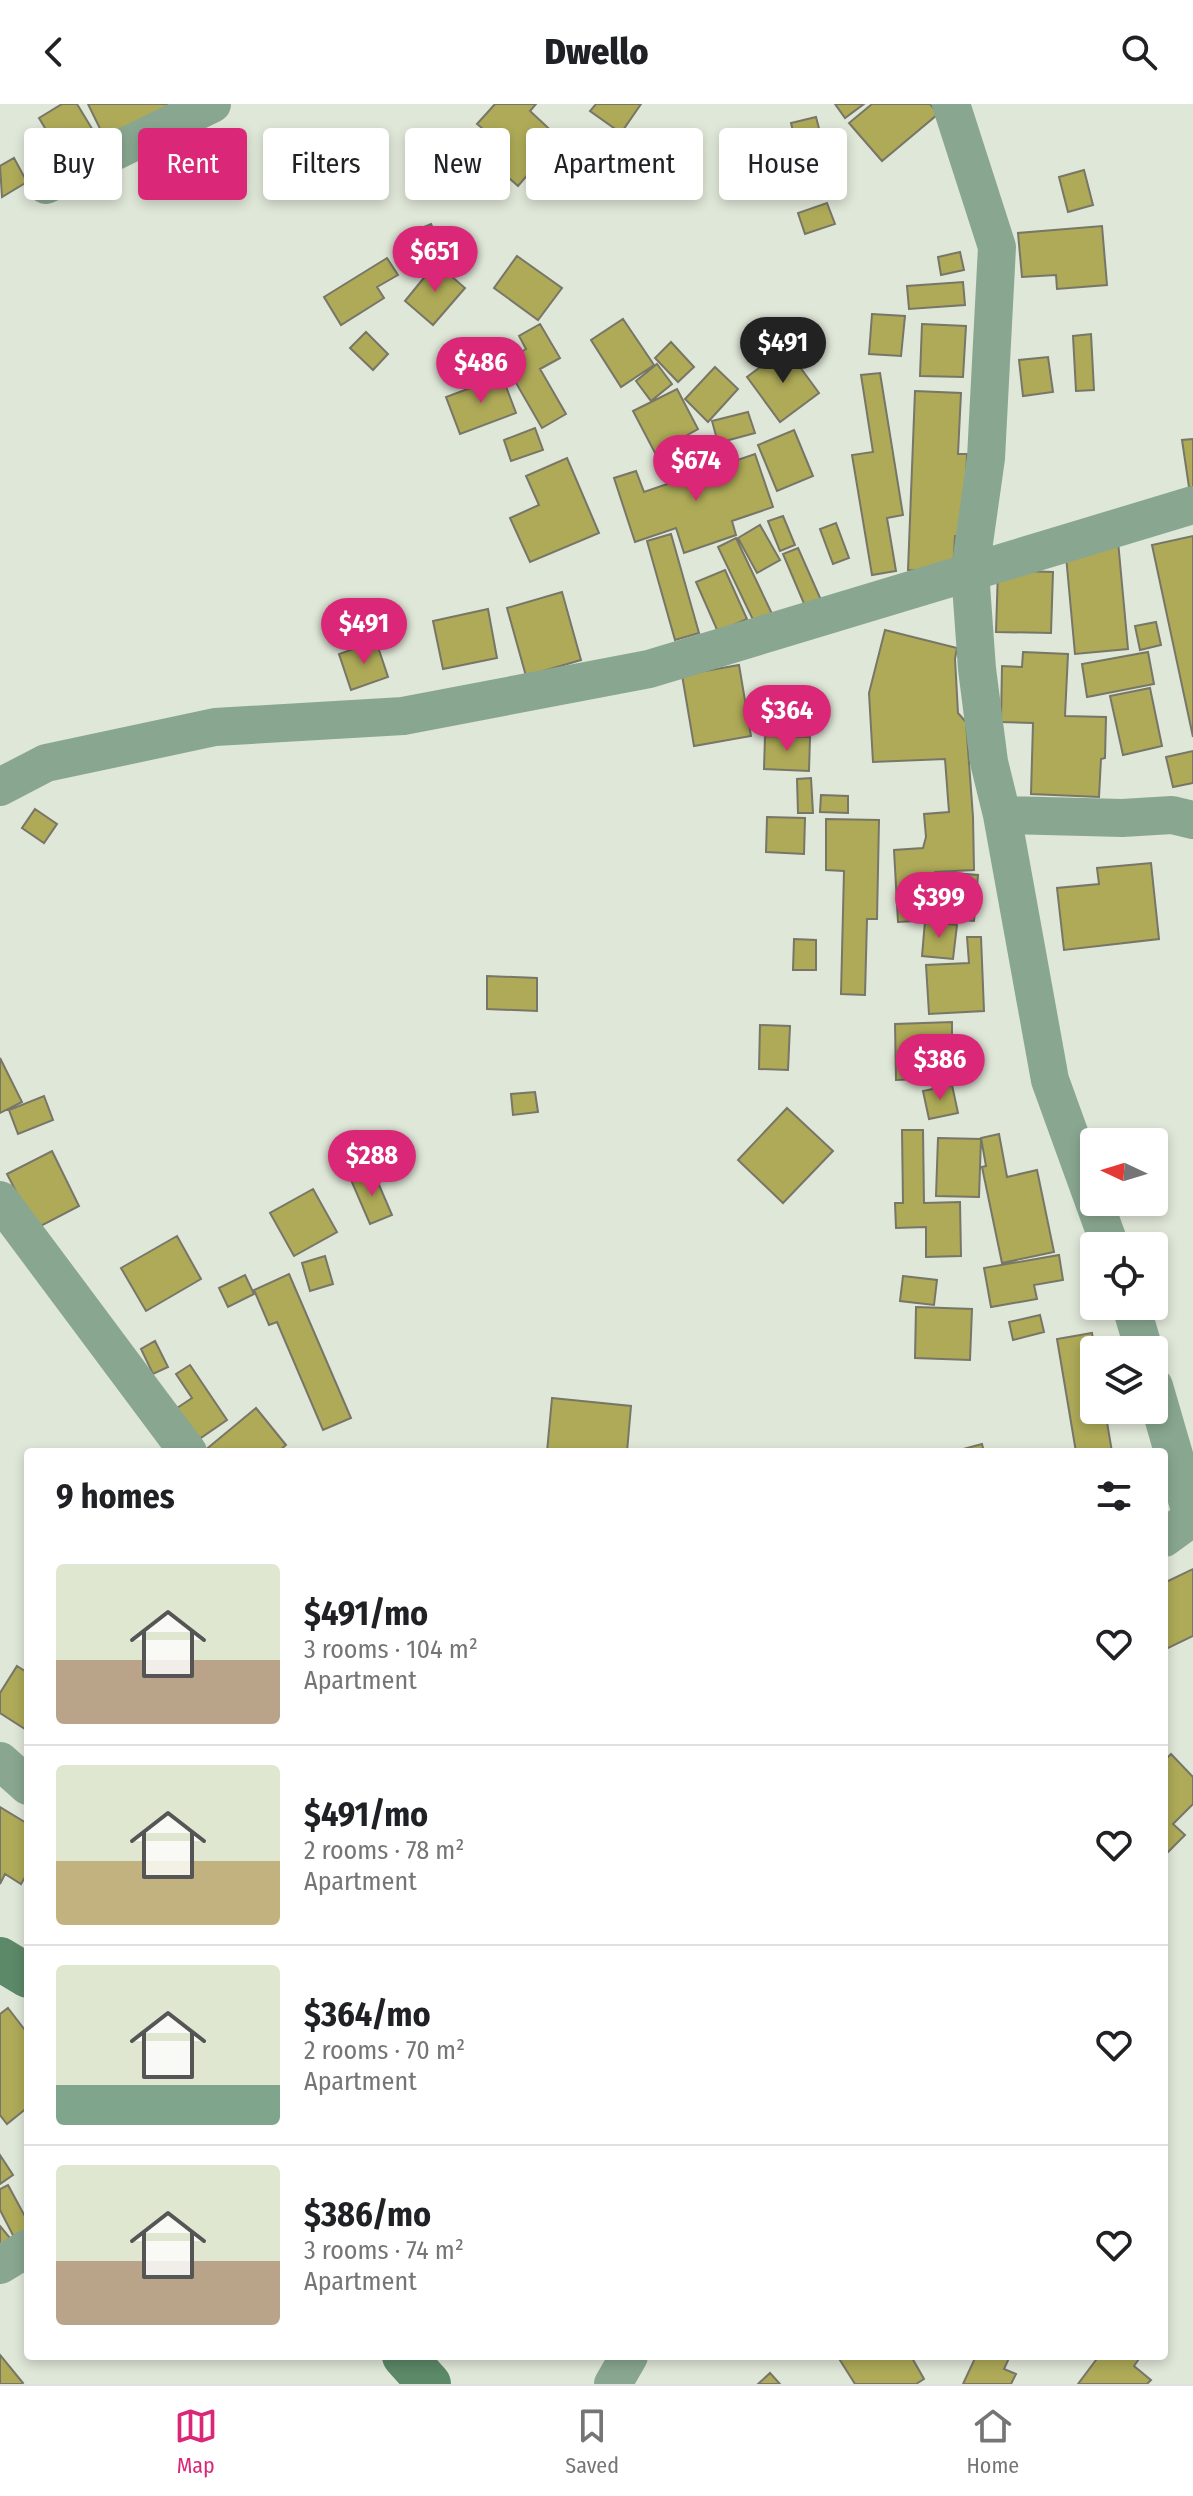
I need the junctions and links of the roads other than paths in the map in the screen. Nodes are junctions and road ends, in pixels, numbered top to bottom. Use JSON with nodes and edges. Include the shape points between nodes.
{"nodes":[{"id":1,"x":212,"y":104,"type":"edge"},
{"id":2,"x":951,"y":104,"type":"edge"},
{"id":3,"x":122,"y":148,"type":"edge"},
{"id":4,"x":1193,"y":505,"type":"edge"},
{"id":5,"x":970,"y":571,"type":"junction"},
{"id":6,"x":0,"y":787,"type":"edge"},
{"id":7,"x":1002,"y":815,"type":"junction"},
{"id":8,"x":1193,"y":820,"type":"edge"},
{"id":9,"x":0,"y":1200,"type":"edge"},
{"id":10,"x":1105,"y":1232,"type":"edge"},
{"id":11,"x":1165,"y":1424,"type":"edge"},
{"id":12,"x":185,"y":1448,"type":"edge"},
{"id":13,"x":1193,"y":1517,"type":"edge"},
{"id":14,"x":1168,"y":1535,"type":"edge"},
{"id":15,"x":0,"y":1761,"type":"edge"},
{"id":16,"x":24,"y":1782,"type":"edge"},
{"id":17,"x":24,"y":2250,"type":"edge"},
{"id":18,"x":0,"y":2265,"type":"edge"},
{"id":19,"x":408,"y":2360,"type":"edge"},
{"id":20,"x":627,"y":2360,"type":"edge"},
{"id":21,"x":429,"y":2384,"type":"edge"},
{"id":22,"x":613,"y":2384,"type":"edge"}],
"edges":[{"from":1,"to":3,"type":"street"},
{"from":2,"to":5,"type":"street","via":[[997,247],[986,458]]},
{"from":4,"to":5,"type":"street"},
{"from":5,"to":6,"type":"street","via":[[649,669],[403,716],[215,727],[46,763]]},
{"from":5,"to":7,"type":"street","via":[[989,762]]},
{"from":7,"to":8,"type":"street","via":[[1172,815]]},
{"from":7,"to":10,"type":"street","via":[[1050,1080]]},
{"from":9,"to":12,"type":"street"},
{"from":11,"to":13,"type":"street"},
{"from":13,"to":14,"type":"street"},
{"from":15,"to":16,"type":"street"},
{"from":17,"to":18,"type":"street"},
{"from":19,"to":21,"type":"main road"},
{"from":20,"to":22,"type":"street"}]}
